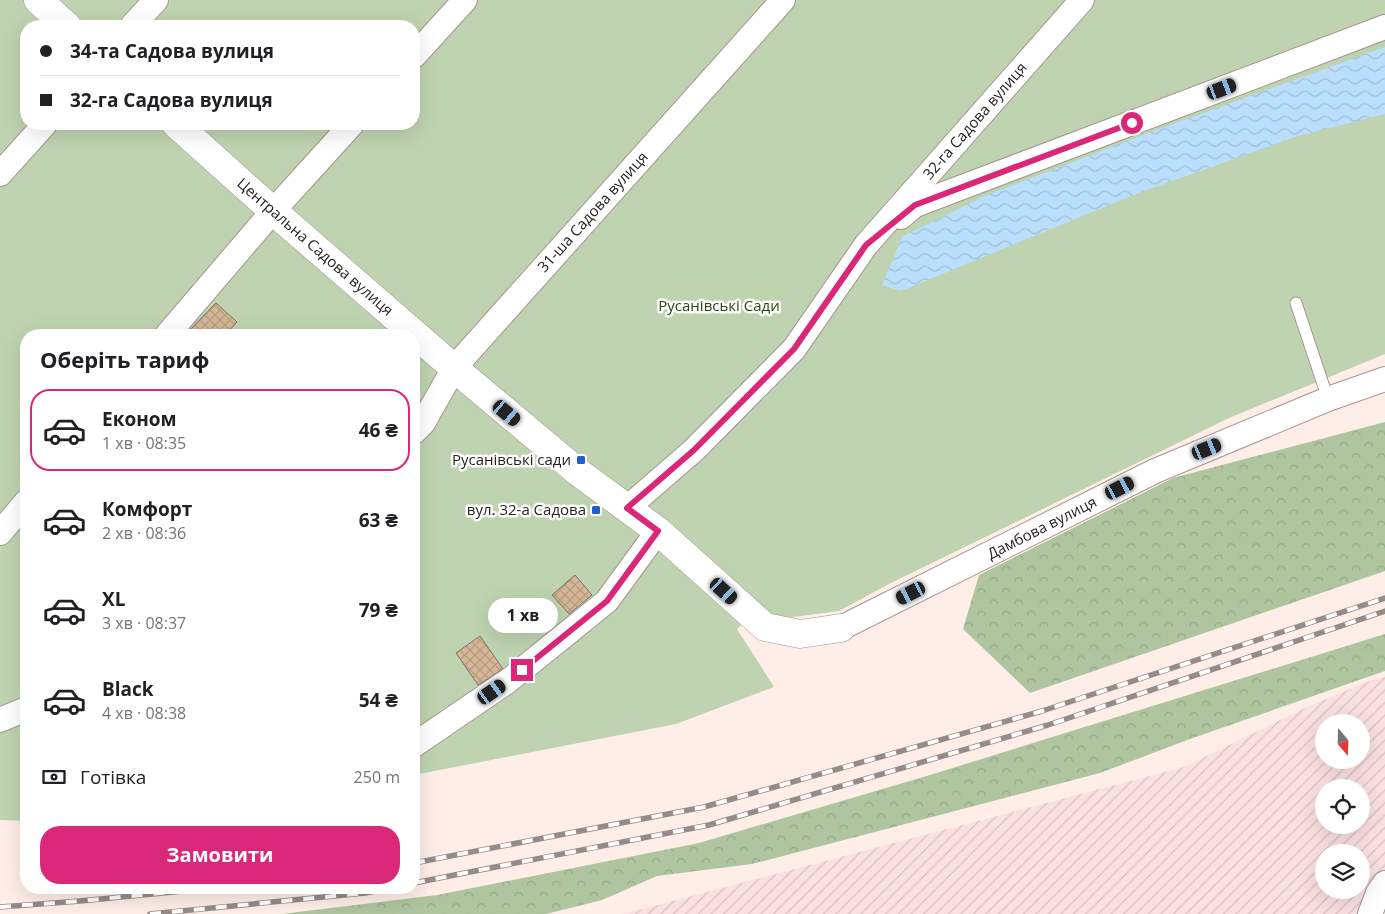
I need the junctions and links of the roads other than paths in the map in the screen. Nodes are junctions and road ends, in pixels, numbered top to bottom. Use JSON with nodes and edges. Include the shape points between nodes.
{"nodes":[{"id":1,"x":38,"y":0,"type":"edge"},
{"id":2,"x":156,"y":0,"type":"edge"},
{"id":3,"x":465,"y":0,"type":"edge"},
{"id":4,"x":783,"y":0,"type":"edge"},
{"id":5,"x":1082,"y":0,"type":"edge"},
{"id":6,"x":60,"y":20,"type":"edge"},
{"id":7,"x":138,"y":20,"type":"edge"},
{"id":8,"x":1385,"y":27,"type":"edge"},
{"id":9,"x":420,"y":49,"type":"edge"},
{"id":10,"x":40,"y":130,"type":"edge"},
{"id":11,"x":183,"y":130,"type":"edge"},
{"id":12,"x":347,"y":130,"type":"edge"},
{"id":13,"x":0,"y":174,"type":"edge"},
{"id":14,"x":273,"y":211,"type":"junction"},
{"id":15,"x":866,"y":245,"type":"junction"},
{"id":16,"x":1296,"y":303,"type":"dead end"},
{"id":17,"x":172,"y":329,"type":"edge"},
{"id":18,"x":409,"y":329,"type":"edge"},
{"id":19,"x":420,"y":339,"type":"edge"},
{"id":20,"x":454,"y":368,"type":"junction"},
{"id":21,"x":1385,"y":379,"type":"edge"},
{"id":22,"x":1328,"y":399,"type":"junction"},
{"id":23,"x":420,"y":426,"type":"edge"},
{"id":24,"x":627,"y":508,"type":"junction"},
{"id":25,"x":20,"y":509,"type":"edge"},
{"id":26,"x":658,"y":531,"type":"junction"},
{"id":27,"x":0,"y":533,"type":"edge"},
{"id":28,"x":841,"y":628,"type":"joint"},
{"id":29,"x":20,"y":712,"type":"edge"},
{"id":30,"x":0,"y":720,"type":"edge"},
{"id":31,"x":420,"y":741,"type":"edge"},
{"id":32,"x":1385,"y":883,"type":"edge"},
{"id":33,"x":1370,"y":914,"type":"edge"}],
"edges":[{"from":1,"to":6,"type":"street"},
{"from":2,"to":7,"type":"street"},
{"from":3,"to":9,"type":"street"},
{"from":4,"to":20,"type":"street","name":"31-ша Садова вулиця"},
{"from":5,"to":15,"type":"street","name":"32-га Садова вулиця"},
{"from":8,"to":15,"type":"street","via":[[915,205]]},
{"from":10,"to":13,"type":"street"},
{"from":11,"to":14,"type":"street","name":"Центральна Садова вулиця"},
{"from":12,"to":14,"type":"street"},
{"from":14,"to":17,"type":"street"},
{"from":14,"to":18,"type":"street","name":"Центральна Садова вулиця"},
{"from":15,"to":24,"type":"street","name":"32-га Садова вулиця","via":[[794,349],[694,450]]},
{"from":16,"to":22,"type":"lane"},
{"from":19,"to":20,"type":"street","name":"Центральна Садова вулиця"},
{"from":20,"to":23,"type":"street","name":"31-ша Садова вулиця"},
{"from":20,"to":24,"type":"street","name":"Центральна Садова вулиця","via":[[578,472]]},
{"from":21,"to":22,"type":"street","name":"Дамбова вулиця"},
{"from":22,"to":28,"type":"street","name":"Дамбова вулиця","via":[[1155,471]]},
{"from":24,"to":26,"type":"street","name":"Центральна Садова вулиця"},
{"from":25,"to":27,"type":"street"},
{"from":26,"to":28,"type":"street","name":"Центральна Садова вулиця","via":[[765,627],[800,634]]},
{"from":26,"to":31,"type":"street","via":[[607,601],[508,681]]},
{"from":29,"to":30,"type":"street"},
{"from":32,"to":33,"type":"street"}]}
